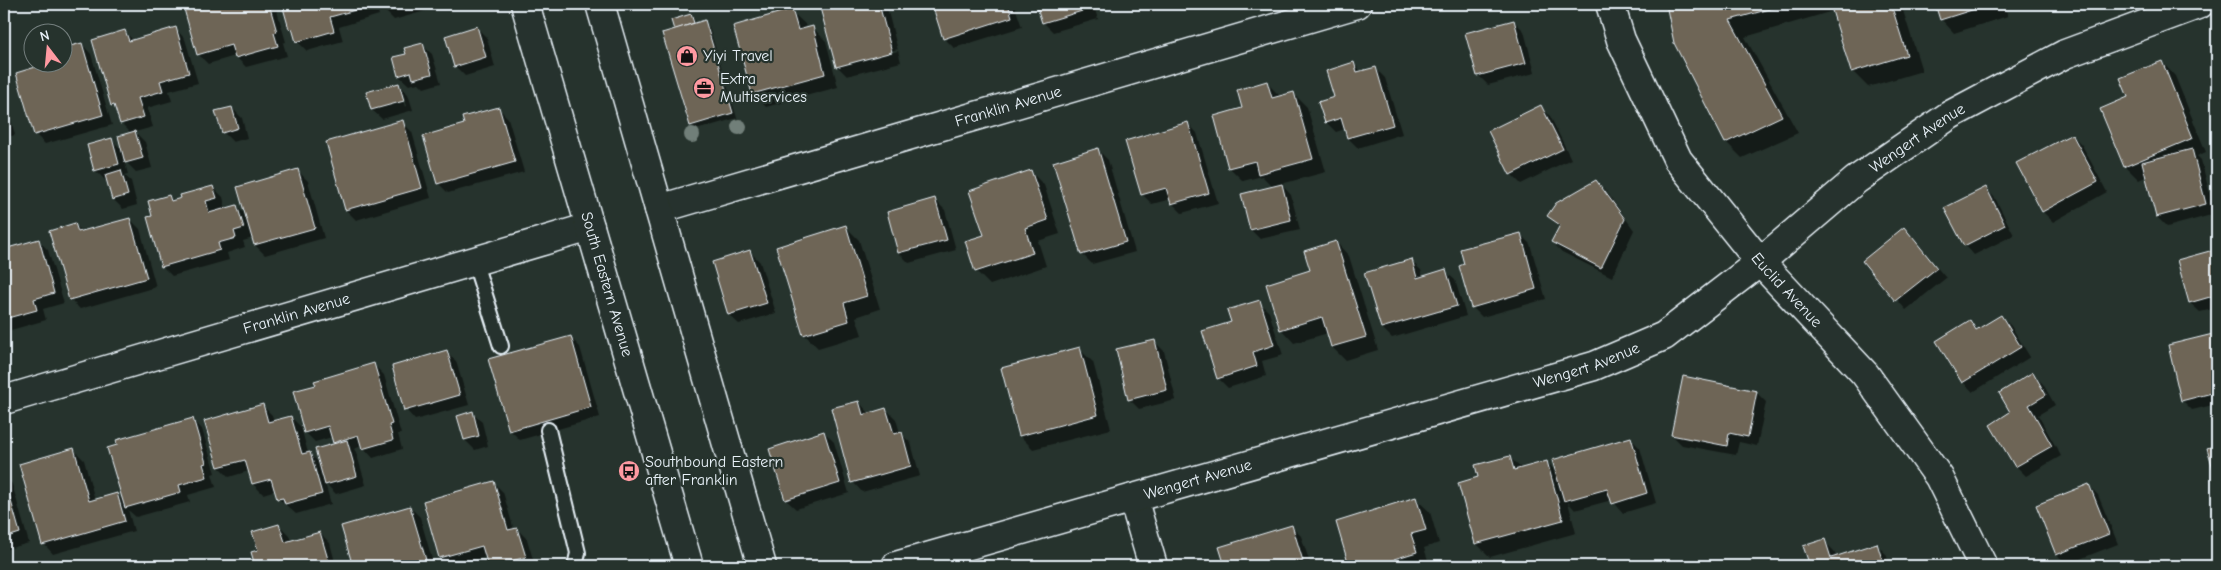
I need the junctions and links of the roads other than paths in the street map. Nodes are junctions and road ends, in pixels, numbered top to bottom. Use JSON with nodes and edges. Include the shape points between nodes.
{"nodes":[{"id":1,"x":525,"y":4,"type":"edge"},
{"id":2,"x":600,"y":4,"type":"edge"},
{"id":3,"x":1357,"y":4,"type":"edge"},
{"id":4,"x":1610,"y":4,"type":"edge"},
{"id":5,"x":2200,"y":4,"type":"edge"},
{"id":6,"x":660,"y":209,"type":"junction"},
{"id":7,"x":590,"y":227,"type":"junction"},
{"id":8,"x":474,"y":260,"type":"junction"},
{"id":9,"x":1760,"y":262,"type":"junction"},
{"id":10,"x":501,"y":346,"type":"dead end"},
{"id":11,"x":4,"y":400,"type":"edge"},
{"id":12,"x":548,"y":430,"type":"dead end"},
{"id":13,"x":1134,"y":498,"type":"junction"},
{"id":14,"x":575,"y":566,"type":"edge"},
{"id":15,"x":690,"y":566,"type":"edge"},
{"id":16,"x":762,"y":566,"type":"edge"},
{"id":17,"x":896,"y":566,"type":"edge"},
{"id":18,"x":1153,"y":566,"type":"edge"},
{"id":19,"x":1983,"y":566,"type":"edge"}],
"edges":[{"from":1,"to":7,"type":"street","name":"South Eastern Avenue"},
{"from":2,"to":6,"type":"street"},
{"from":3,"to":6,"type":"street","name":"Franklin Avenue"},
{"from":4,"to":9,"type":"street","name":"Euclid Avenue","via":[[1621,40],[1678,160]]},
{"from":5,"to":9,"type":"street","name":"Wengert Avenue","via":[[2065,54],[1950,115],[1856,180]]},
{"from":6,"to":16,"type":"street"},
{"from":7,"to":8,"type":"street","name":"Franklin Avenue"},
{"from":7,"to":15,"type":"street","name":"South Eastern Avenue"},
{"from":8,"to":10,"type":"lane"},
{"from":8,"to":11,"type":"street","name":"Franklin Avenue"},
{"from":9,"to":13,"type":"street","name":"Wengert Avenue","via":[[1664,336],[1594,366]]},
{"from":9,"to":19,"type":"street","name":"Euclid Avenue","via":[[1865,374],[1939,478]]},
{"from":12,"to":14,"type":"lane","via":[[578,554]]},
{"from":13,"to":17,"type":"street","name":"Wengert Avenue"},
{"from":13,"to":18,"type":"street"}]}
